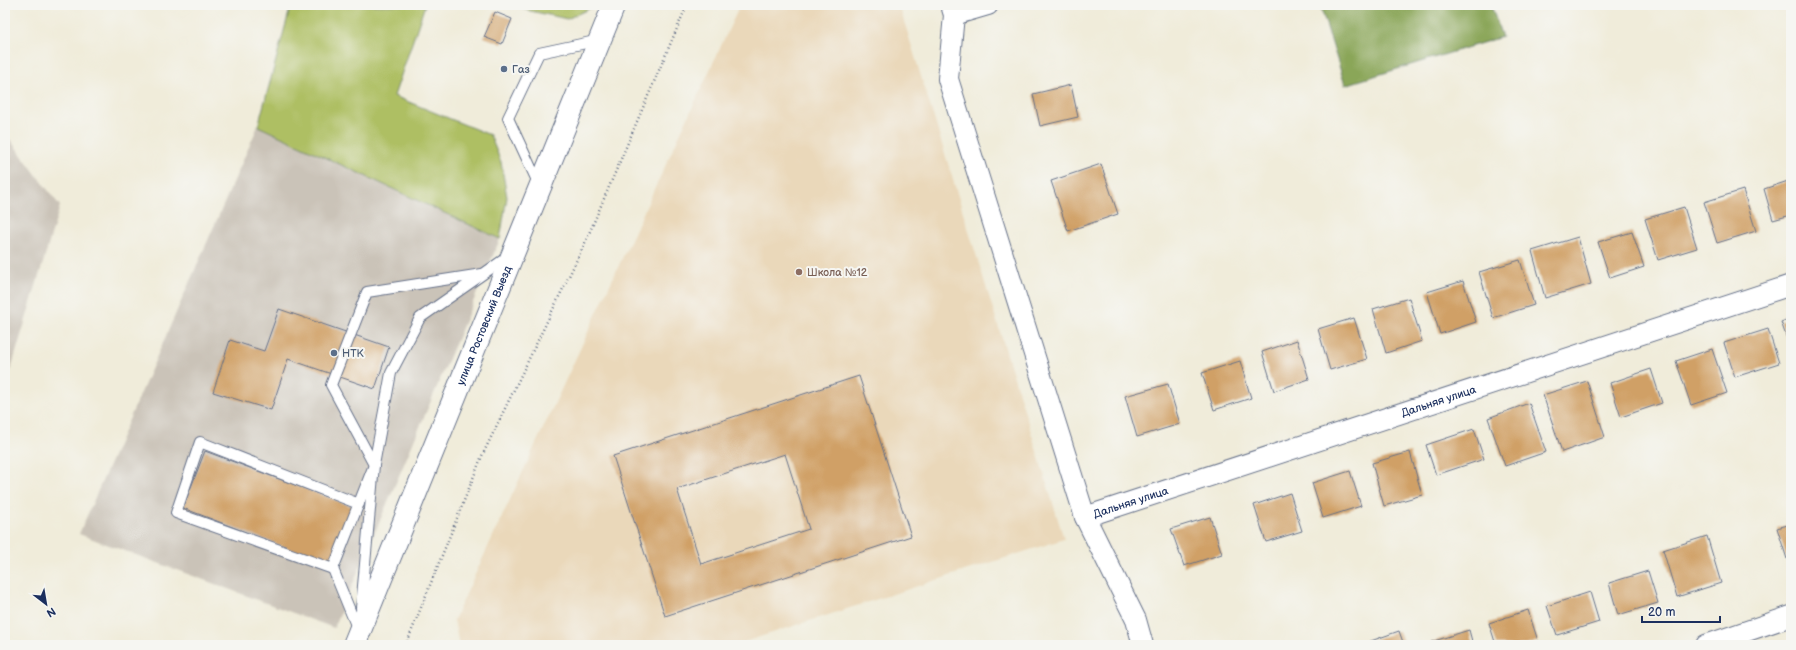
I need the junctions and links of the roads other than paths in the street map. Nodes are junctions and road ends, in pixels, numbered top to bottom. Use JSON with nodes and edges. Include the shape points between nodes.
{"nodes":[{"id":1,"x":614,"y":5,"type":"edge"},
{"id":2,"x":988,"y":5,"type":"edge"},
{"id":3,"x":953,"y":10,"type":"edge"},
{"id":4,"x":600,"y":40,"type":"junction"},
{"id":5,"x":540,"y":186,"type":"junction"},
{"id":6,"x":513,"y":254,"type":"junction"},
{"id":7,"x":485,"y":274,"type":"junction"},
{"id":8,"x":1791,"y":285,"type":"edge"},
{"id":9,"x":374,"y":465,"type":"junction"},
{"id":10,"x":359,"y":504,"type":"junction"},
{"id":11,"x":1085,"y":517,"type":"junction"},
{"id":12,"x":333,"y":569,"type":"junction"},
{"id":13,"x":1791,"y":616,"type":"edge"},
{"id":14,"x":356,"y":638,"type":"edge"},
{"id":15,"x":1143,"y":645,"type":"edge"},
{"id":16,"x":1706,"y":645,"type":"edge"}],
"edges":[{"from":1,"to":4,"type":"main road","name":"улица Ростовский Выезд"},
{"from":2,"to":3,"type":"street"},
{"from":3,"to":11,"type":"street","via":[[948,79]]},
{"from":4,"to":5,"type":"main road","name":"улица Ростовский Выезд"},
{"from":4,"to":5,"type":"lane","via":[[539,53],[508,118]]},
{"from":5,"to":6,"type":"main road","name":"улица Ростовский Выезд"},
{"from":6,"to":7,"type":"lane"},
{"from":6,"to":14,"type":"main road","name":"улица Ростовский Выезд"},
{"from":7,"to":9,"type":"lane","via":[[420,318],[391,373]]},
{"from":7,"to":9,"type":"lane","via":[[367,292],[331,385]]},
{"from":8,"to":11,"type":"street","name":"Дальняя улица"},
{"from":9,"to":10,"type":"lane"},
{"from":9,"to":14,"type":"lane"},
{"from":10,"to":12,"type":"lane"},
{"from":10,"to":12,"type":"lane","via":[[200,442],[176,513]]},
{"from":11,"to":15,"type":"street","via":[[1136,620]]},
{"from":12,"to":14,"type":"lane"},
{"from":13,"to":16,"type":"street"}]}
